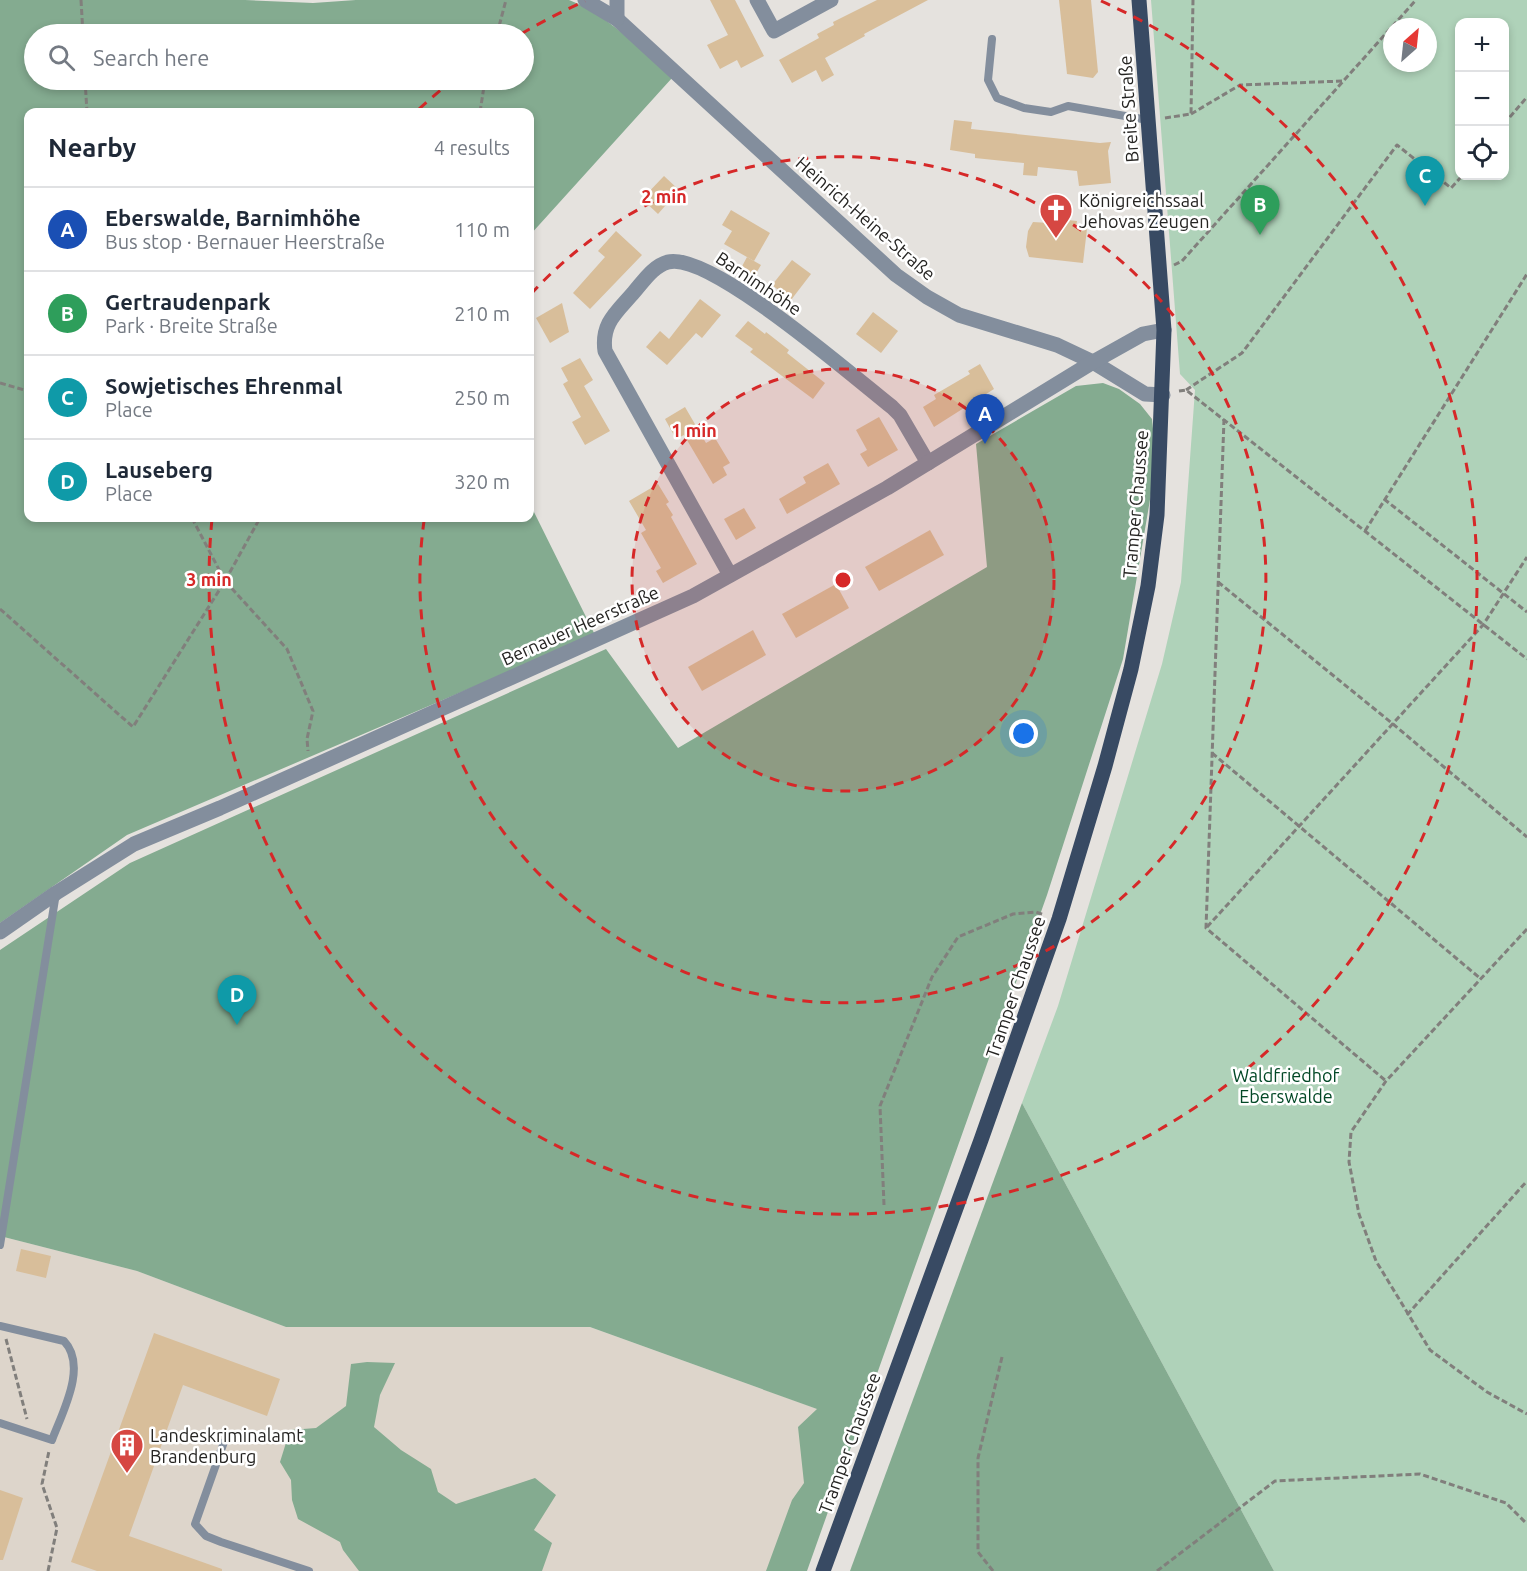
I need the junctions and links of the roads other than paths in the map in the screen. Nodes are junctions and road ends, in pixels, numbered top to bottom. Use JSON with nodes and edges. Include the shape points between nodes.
{"nodes":[{"id":1,"x":585,"y":0,"type":"edge"},
{"id":2,"x":617,"y":0,"type":"edge"},
{"id":3,"x":757,"y":0,"type":"edge"},
{"id":4,"x":831,"y":0,"type":"edge"},
{"id":5,"x":1139,"y":0,"type":"edge"},
{"id":6,"x":617,"y":19,"type":"junction"},
{"id":7,"x":992,"y":39,"type":"dead end"},
{"id":8,"x":1148,"y":120,"type":"junction"},
{"id":9,"x":1164,"y":330,"type":"junction"},
{"id":10,"x":1093,"y":362,"type":"junction"},
{"id":11,"x":1163,"y":395,"type":"junction"},
{"id":12,"x":928,"y":463,"type":"junction"},
{"id":13,"x":730,"y":575,"type":"junction"},
{"id":14,"x":56,"y":893,"type":"junction"},
{"id":15,"x":0,"y":932,"type":"edge"},
{"id":16,"x":0,"y":1245,"type":"edge"},
{"id":17,"x":1,"y":1326,"type":"edge"},
{"id":18,"x":0,"y":1423,"type":"edge"},
{"id":19,"x":224,"y":1442,"type":"dead end"},
{"id":20,"x":309,"y":1571,"type":"edge"},
{"id":21,"x":823,"y":1571,"type":"edge"}],
"edges":[{"from":1,"to":6,"type":"street","name":"Heinrich-Heine-Straße"},
{"from":2,"to":6,"type":"street"},
{"from":3,"to":4,"type":"street","via":[[774,32]]},
{"from":5,"to":8,"type":"main road","name":"Breite Straße"},
{"from":6,"to":10,"type":"street","name":"Heinrich-Heine-Straße","via":[[896,275],[959,315],[1057,345]]},
{"from":7,"to":8,"type":"lane","via":[[987,80],[997,98],[1051,112],[1068,106]]},
{"from":8,"to":9,"type":"main road","name":"Breite Straße"},
{"from":9,"to":10,"type":"street","name":"Bernauer Heerstraße","via":[[1143,334]]},
{"from":9,"to":11,"type":"main road","name":"Breite Straße"},
{"from":10,"to":11,"type":"street","name":"Heinrich-Heine-Straße","via":[[1145,394]]},
{"from":10,"to":12,"type":"street","name":"Bernauer Heerstraße"},
{"from":11,"to":21,"type":"main road","name":"Tramper Chaussee","via":[[1157,515],[1148,586],[1105,766],[1059,919]]},
{"from":12,"to":13,"type":"street","name":"Bernauer Heerstraße"},
{"from":12,"to":13,"type":"street","name":"Barnimhöhe","via":[[892,407],[765,307],[704,269],[687,263],[668,262],[653,270],[609,322],[603,338],[605,351]]},
{"from":13,"to":14,"type":"street","name":"Bernauer Heerstraße","via":[[682,601],[134,844]]},
{"from":14,"to":15,"type":"street","name":"Bernauer Heerstraße"},
{"from":14,"to":16,"type":"lane"},
{"from":17,"to":18,"type":"lane","via":[[64,1341],[74,1368],[71,1390],[52,1440]]},
{"from":19,"to":20,"type":"lane","via":[[195,1524],[206,1536]]}]}
